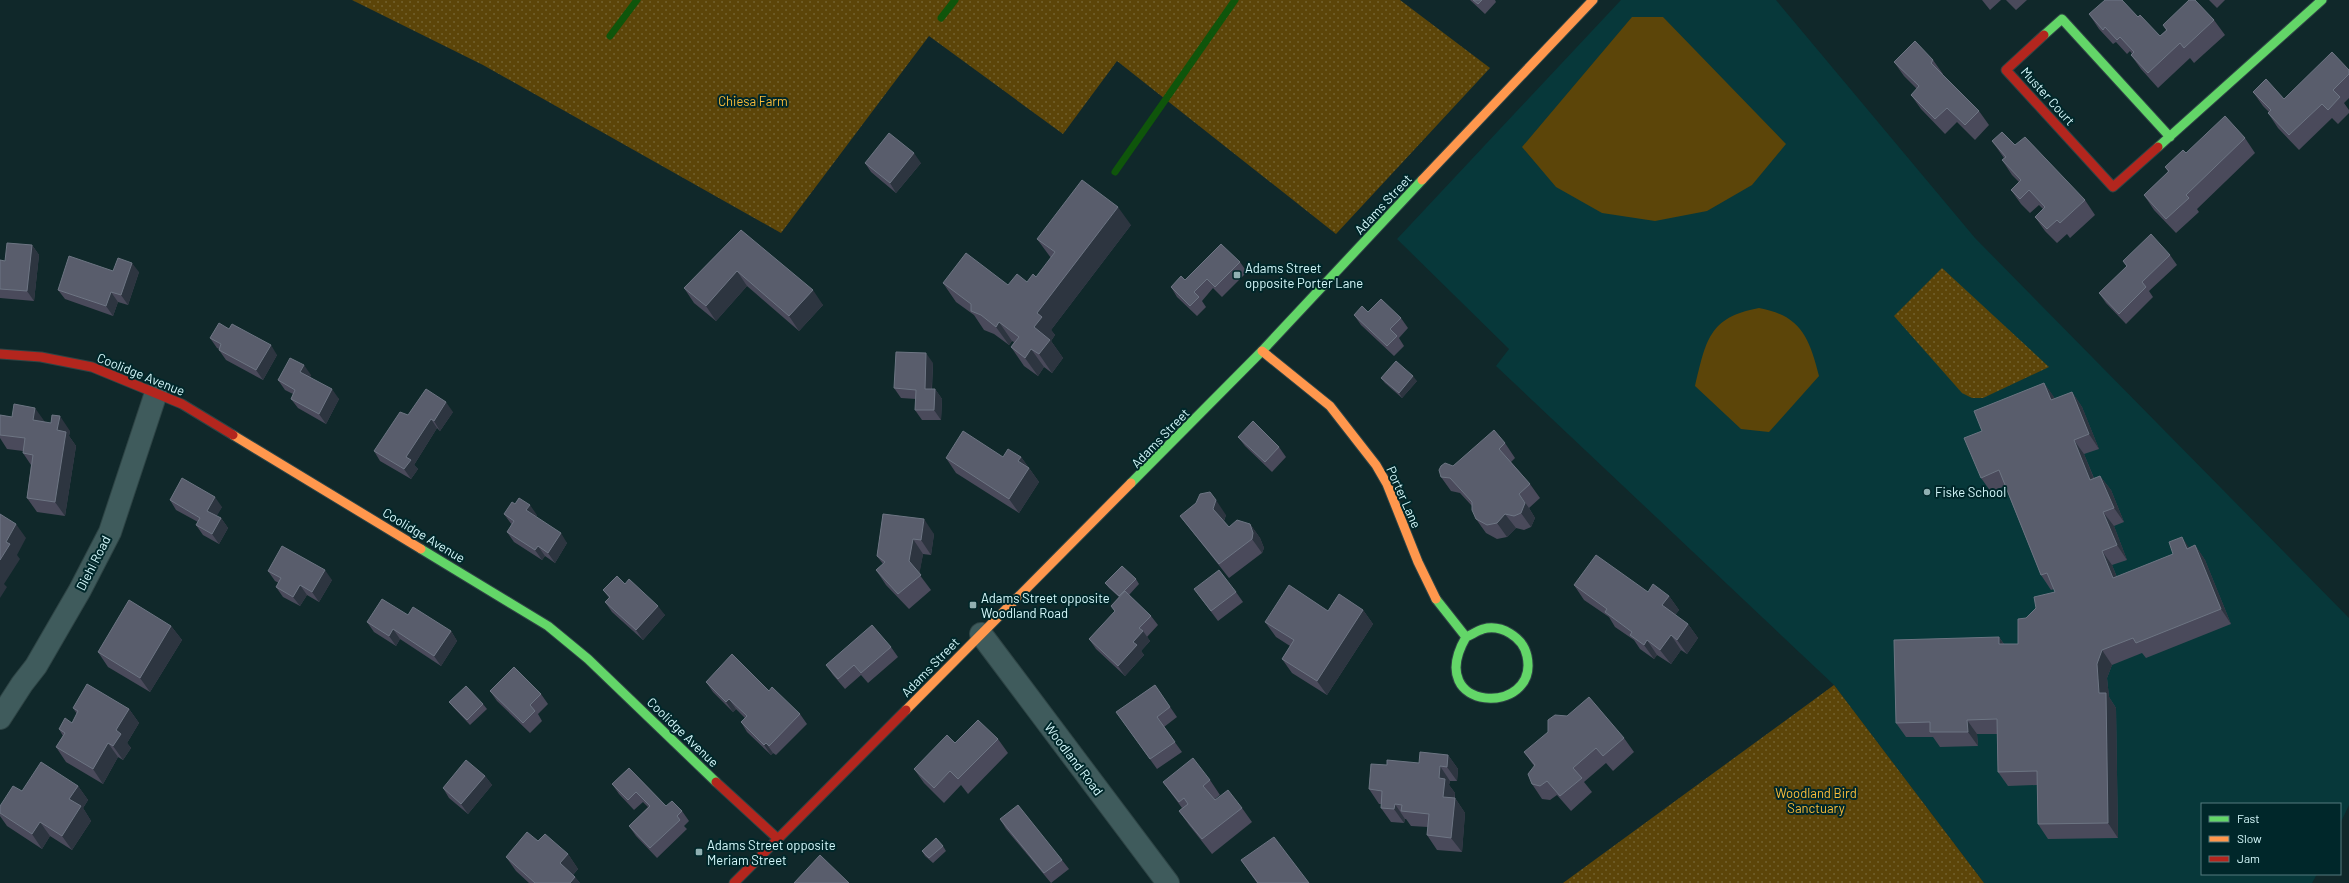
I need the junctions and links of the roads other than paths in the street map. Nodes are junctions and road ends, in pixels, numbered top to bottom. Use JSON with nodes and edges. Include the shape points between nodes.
{"nodes":[{"id":1,"x":1593,"y":0,"type":"edge"},
{"id":2,"x":2322,"y":0,"type":"edge"},
{"id":3,"x":2170,"y":137,"type":"junction"},
{"id":4,"x":1262,"y":351,"type":"junction"},
{"id":5,"x":0,"y":354,"type":"edge"},
{"id":6,"x":156,"y":393,"type":"junction"},
{"id":7,"x":981,"y":634,"type":"junction"},
{"id":8,"x":1466,"y":637,"type":"junction"},
{"id":9,"x":0,"y":718,"type":"edge"},
{"id":10,"x":777,"y":838,"type":"junction"},
{"id":11,"x":734,"y":883,"type":"edge"},
{"id":12,"x":1168,"y":883,"type":"edge"}],
"edges":[{"from":1,"to":4,"type":"street","name":"Adams Street"},
{"from":2,"to":3,"type":"street","name":"Muster Court"},
{"from":3,"to":3,"type":"street","name":"Muster Court","via":[[2113,187],[2006,70],[2062,19]]},
{"from":4,"to":7,"type":"street","name":"Adams Street"},
{"from":4,"to":8,"type":"street","name":"Porter Lane","via":[[1330,406],[1376,465],[1387,484],[1418,562],[1437,600]]},
{"from":5,"to":6,"type":"street","name":"Coolidge Avenue","via":[[41,357],[92,367]]},
{"from":6,"to":9,"type":"street","name":"Diehl Road","via":[[110,532],[36,666]]},
{"from":6,"to":10,"type":"street","name":"Coolidge Avenue","via":[[203,416],[548,626],[588,659],[686,755]]},
{"from":7,"to":10,"type":"street","name":"Adams Street"},
{"from":7,"to":12,"type":"street","name":"Woodland Road"},
{"from":8,"to":8,"type":"street","via":[[1455,657],[1455,668],[1465,688],[1479,697],[1496,699],[1516,690],[1523,681],[1528,664],[1524,647],[1518,638],[1498,627],[1475,630]]},
{"from":10,"to":11,"type":"street","name":"Adams Street"}]}
